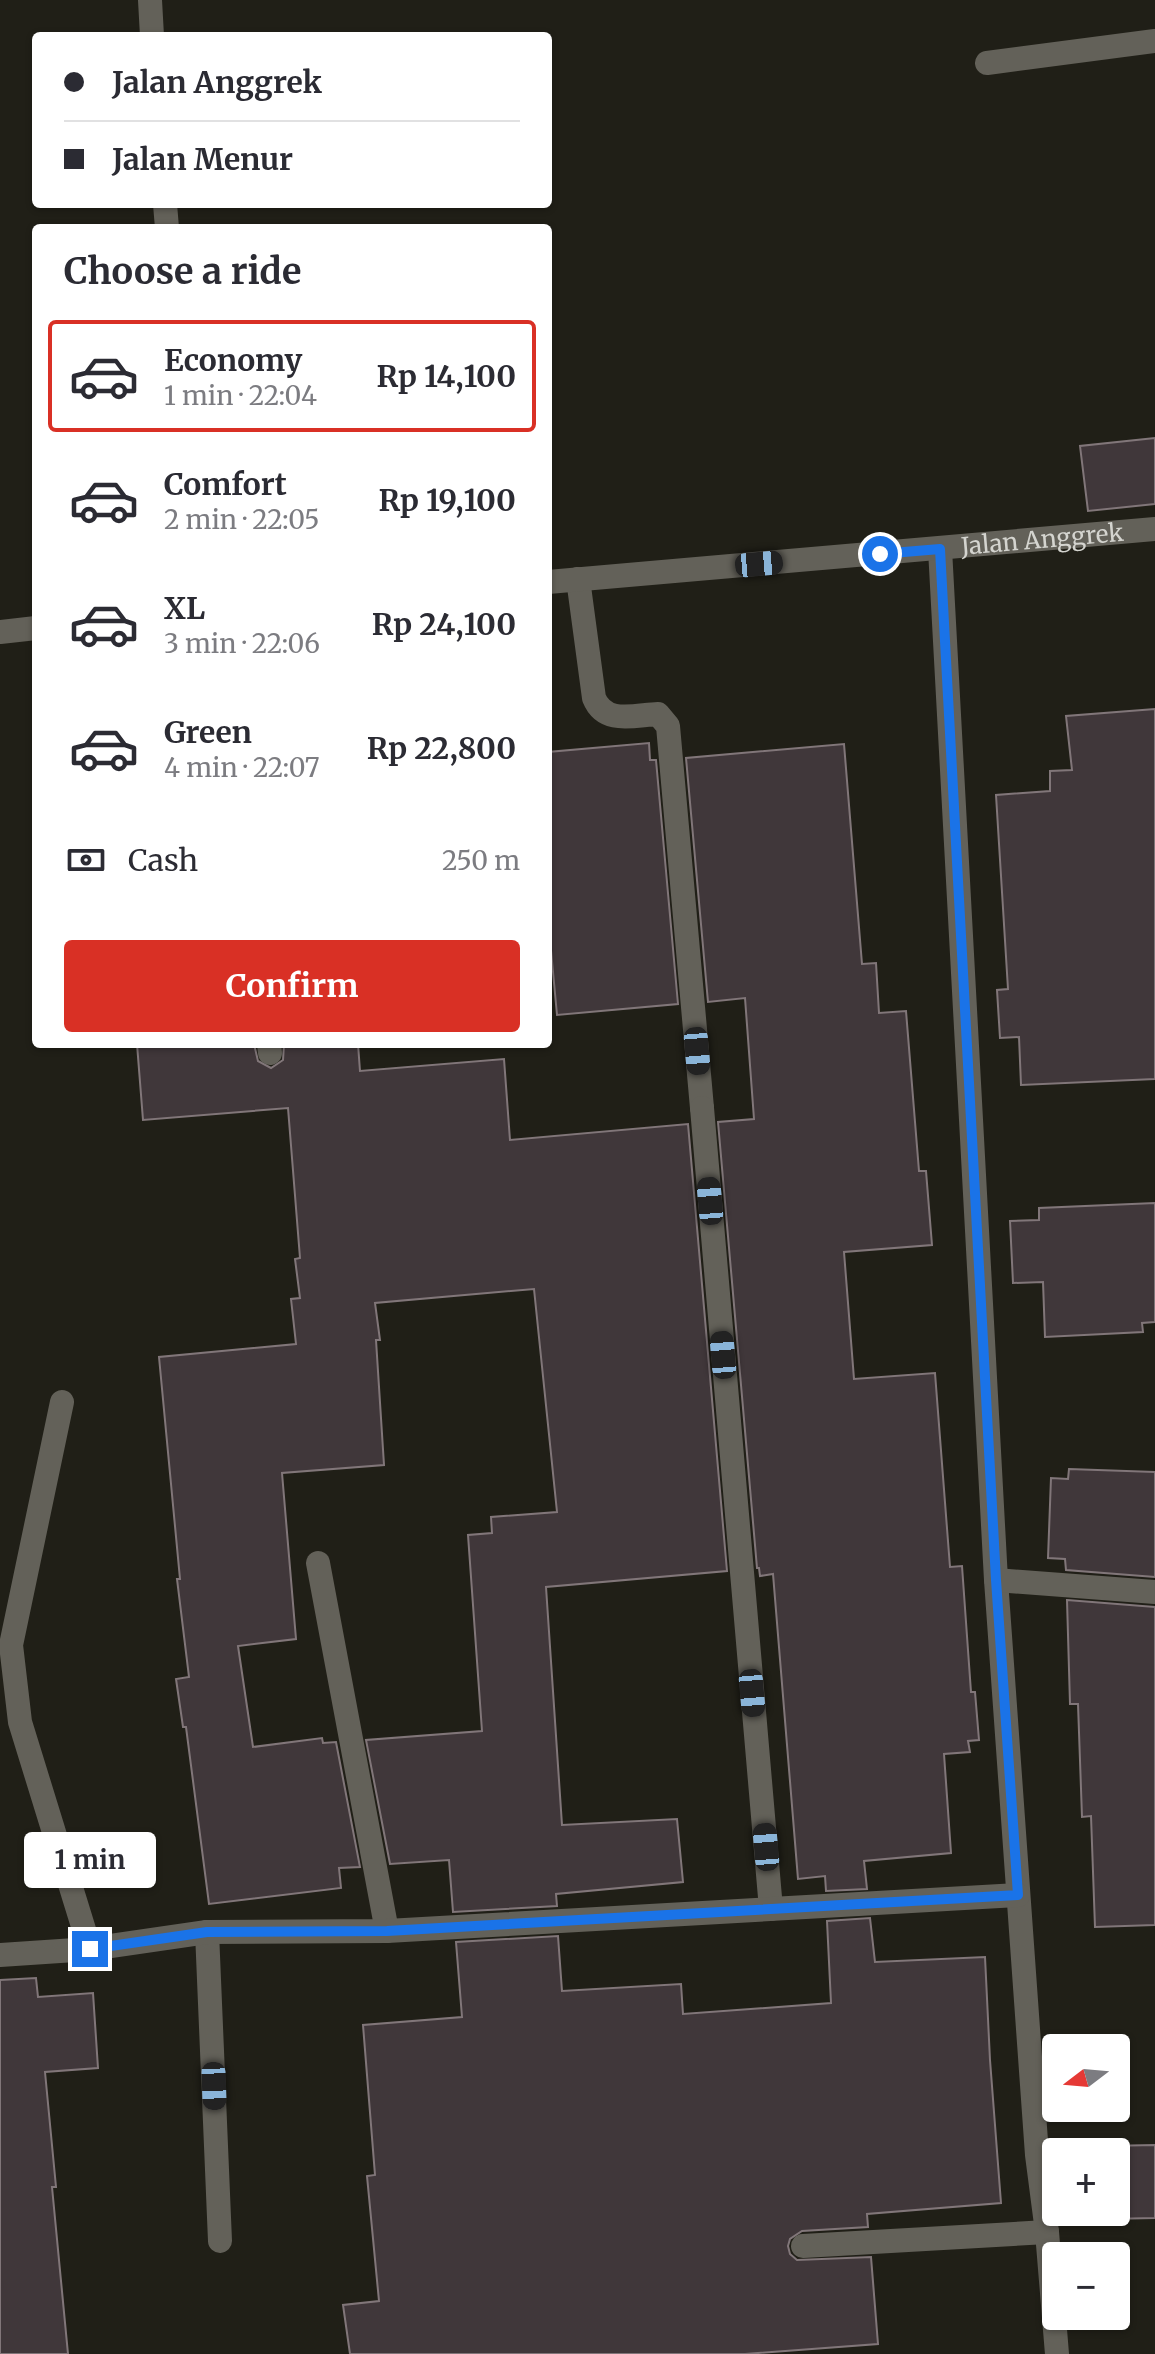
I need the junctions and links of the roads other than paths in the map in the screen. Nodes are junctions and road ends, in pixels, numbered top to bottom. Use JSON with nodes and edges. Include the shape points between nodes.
{"nodes":[{"id":1,"x":150,"y":0,"type":"edge"},
{"id":2,"x":152,"y":32,"type":"edge"},
{"id":3,"x":1155,"y":41,"type":"edge"},
{"id":4,"x":987,"y":63,"type":"dead end"},
{"id":5,"x":1155,"y":529,"type":"edge"},
{"id":6,"x":940,"y":549,"type":"junction"},
{"id":7,"x":578,"y":579,"type":"junction"},
{"id":8,"x":552,"y":582,"type":"edge"},
{"id":9,"x":32,"y":628,"type":"edge"},
{"id":10,"x":0,"y":632,"type":"edge"},
{"id":11,"x":62,"y":1402,"type":"dead end"},
{"id":12,"x":318,"y":1563,"type":"dead end"},
{"id":13,"x":996,"y":1580,"type":"junction"},
{"id":14,"x":1155,"y":1592,"type":"edge"},
{"id":15,"x":1018,"y":1895,"type":"junction"},
{"id":16,"x":771,"y":1909,"type":"junction"},
{"id":17,"x":387,"y":1931,"type":"junction"},
{"id":18,"x":207,"y":1932,"type":"junction"},
{"id":19,"x":90,"y":1949,"type":"junction"},
{"id":20,"x":0,"y":1955,"type":"edge"},
{"id":21,"x":1047,"y":2232,"type":"junction"},
{"id":22,"x":220,"y":2241,"type":"dead end"},
{"id":23,"x":803,"y":2246,"type":"dead end"},
{"id":24,"x":1057,"y":2354,"type":"edge"}],
"edges":[{"from":1,"to":2,"type":"street"},
{"from":3,"to":4,"type":"street"},
{"from":5,"to":6,"type":"street","name":"Jalan Anggrek"},
{"from":6,"to":7,"type":"street","name":"Jalan Anggrek"},
{"from":6,"to":13,"type":"street"},
{"from":7,"to":8,"type":"street","name":"Jalan Anggrek"},
{"from":7,"to":16,"type":"street","via":[[599,709],[611,717],[658,714],[668,726]]},
{"from":9,"to":10,"type":"street"},
{"from":11,"to":19,"type":"street","via":[[11,1645],[20,1722]]},
{"from":12,"to":17,"type":"street"},
{"from":13,"to":14,"type":"street"},
{"from":13,"to":15,"type":"street"},
{"from":15,"to":16,"type":"street"},
{"from":15,"to":21,"type":"street"},
{"from":16,"to":17,"type":"street"},
{"from":17,"to":18,"type":"street"},
{"from":18,"to":19,"type":"street"},
{"from":18,"to":22,"type":"street"},
{"from":19,"to":20,"type":"street"},
{"from":21,"to":23,"type":"street"},
{"from":21,"to":24,"type":"street"}]}
